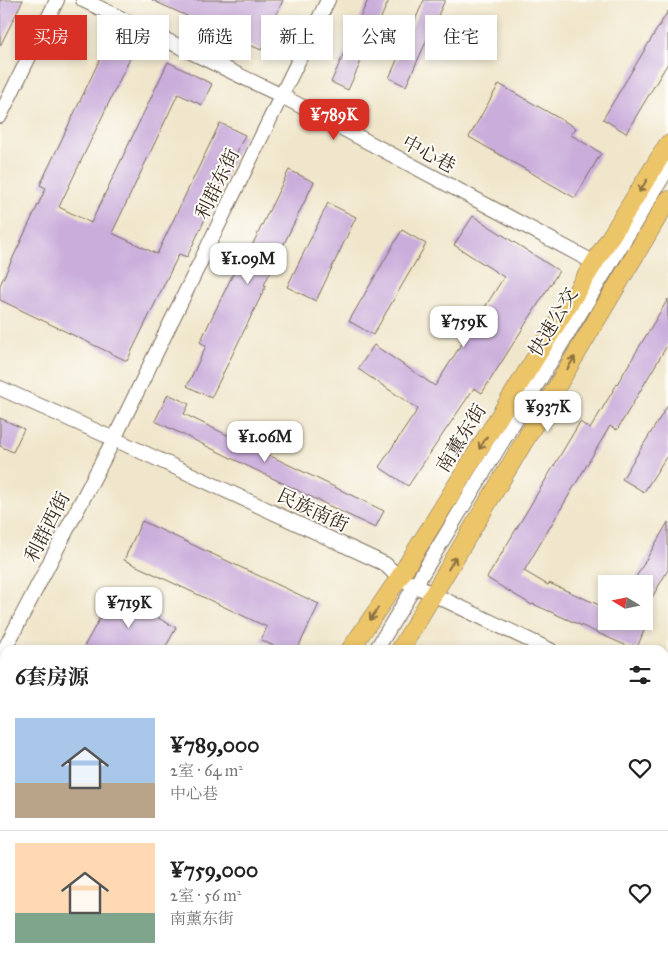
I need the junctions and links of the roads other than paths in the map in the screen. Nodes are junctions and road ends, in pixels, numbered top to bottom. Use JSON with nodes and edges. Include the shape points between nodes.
{"nodes":[{"id":1,"x":57,"y":0,"type":"edge"},
{"id":2,"x":83,"y":0,"type":"edge"},
{"id":3,"x":328,"y":0,"type":"edge"},
{"id":4,"x":280,"y":96,"type":"junction"},
{"id":5,"x":0,"y":116,"type":"edge"},
{"id":6,"x":668,"y":144,"type":"edge"},
{"id":7,"x":668,"y":168,"type":"edge"},
{"id":8,"x":668,"y":200,"type":"edge"},
{"id":9,"x":595,"y":263,"type":"junction"},
{"id":10,"x":0,"y":388,"type":"edge"},
{"id":11,"x":114,"y":439,"type":"junction"},
{"id":12,"x":407,"y":582,"type":"junction"},
{"id":13,"x":433,"y":594,"type":"junction"},
{"id":14,"x":7,"y":645,"type":"edge"},
{"id":15,"x":354,"y":645,"type":"edge"},
{"id":16,"x":378,"y":645,"type":"edge"},
{"id":17,"x":403,"y":645,"type":"edge"},
{"id":18,"x":540,"y":645,"type":"edge"}],
"edges":[{"from":1,"to":5,"type":"street"},
{"from":2,"to":4,"type":"street","name":"中心巷"},
{"from":3,"to":4,"type":"street","name":"利群东街"},
{"from":4,"to":9,"type":"street","name":"中心巷"},
{"from":4,"to":11,"type":"street","name":"利群东街"},
{"from":6,"to":9,"type":"main road","name":"南薰东街","one_way":true},
{"from":7,"to":12,"type":"street","name":"快速公交"},
{"from":13,"to":8,"type":"main road","one_way":true},
{"from":9,"to":12,"type":"main road","name":"南薰东街","one_way":true},
{"from":10,"to":11,"type":"street","name":"民族南街"},
{"from":11,"to":12,"type":"street","name":"民族南街","via":[[385,564]]},
{"from":11,"to":14,"type":"street","name":"利群西街"},
{"from":12,"to":13,"type":"street","name":"民族南街"},
{"from":12,"to":15,"type":"main road","name":"南薰东街","one_way":true},
{"from":12,"to":16,"type":"street","name":"快速公交"},
{"from":13,"to":17,"type":"main road"},
{"from":13,"to":18,"type":"street","name":"民族南街"}]}
